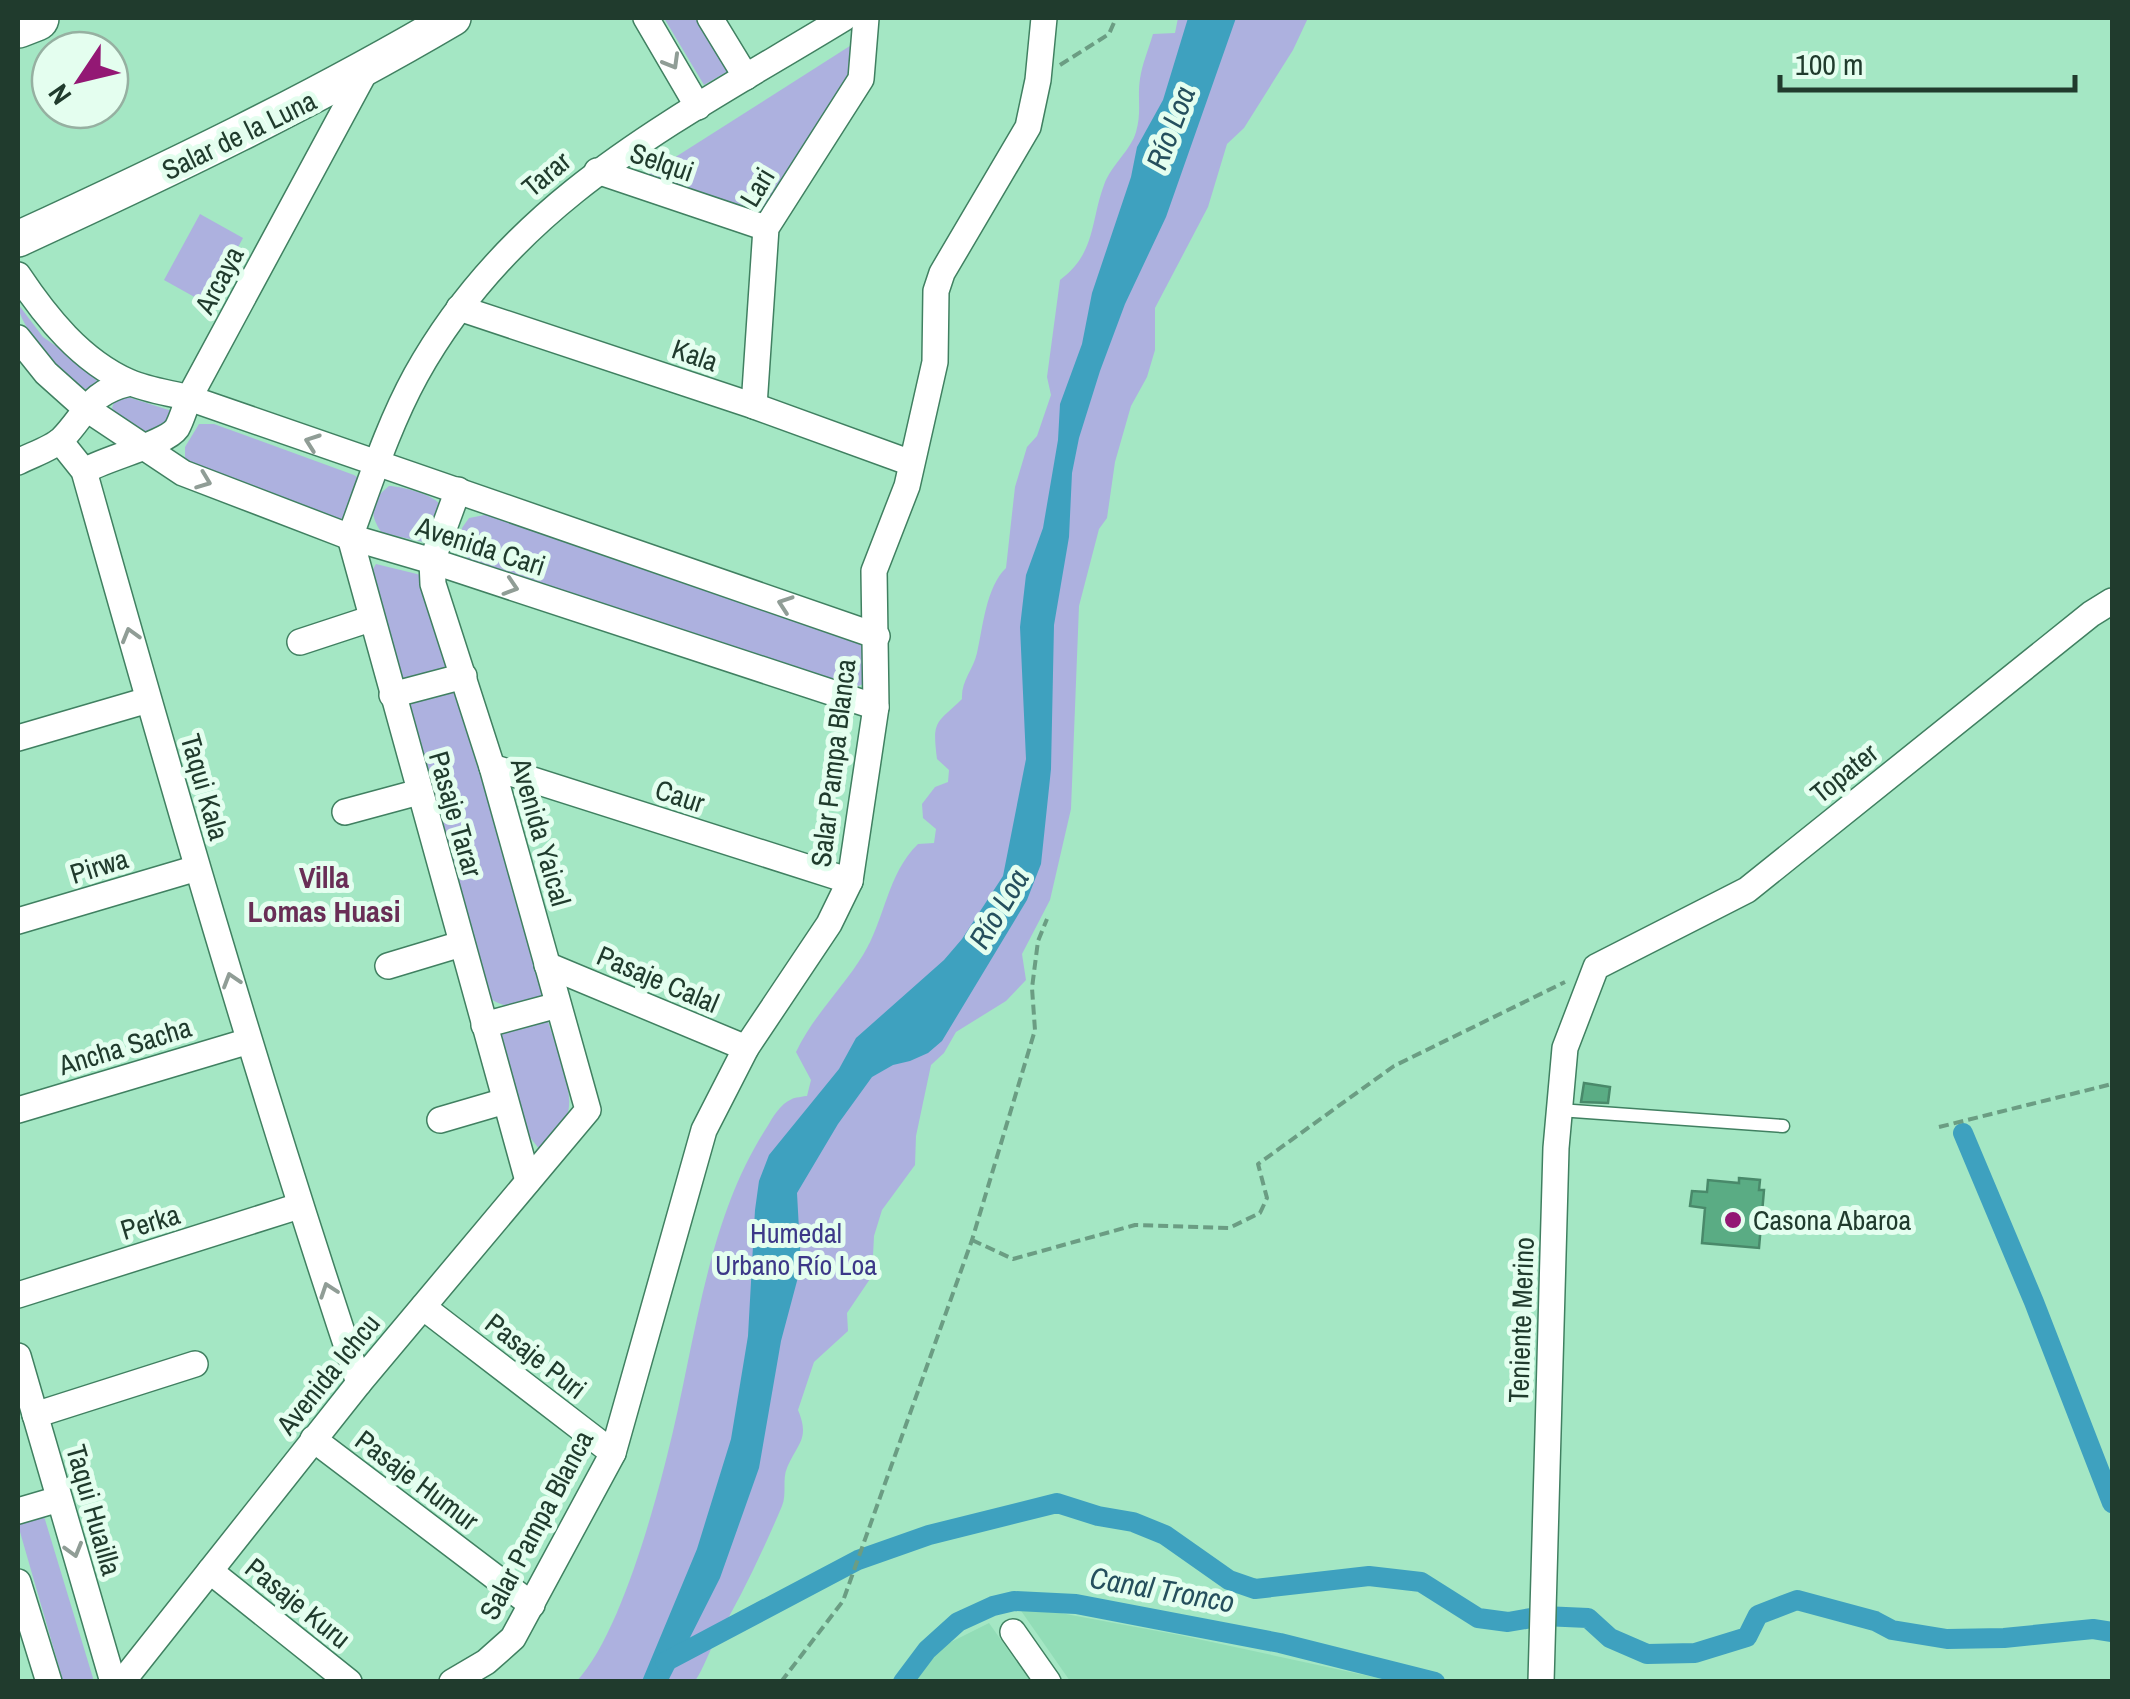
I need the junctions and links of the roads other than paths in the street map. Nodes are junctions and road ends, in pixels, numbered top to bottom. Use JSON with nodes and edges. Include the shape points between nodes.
{"nodes":[{"id":1,"x":36,"y":18,"type":"edge"},
{"id":2,"x":453,"y":18,"type":"edge"},
{"id":3,"x":646,"y":18,"type":"edge"},
{"id":4,"x":710,"y":18,"type":"edge"},
{"id":5,"x":844,"y":18,"type":"edge"},
{"id":6,"x":866,"y":18,"type":"edge"},
{"id":7,"x":1044,"y":18,"type":"edge"},
{"id":8,"x":18,"y":25,"type":"edge"},
{"id":9,"x":366,"y":70,"type":"junction"},
{"id":10,"x":746,"y":77,"type":"junction"},
{"id":11,"x":698,"y":108,"type":"junction"},
{"id":12,"x":596,"y":171,"type":"junction"},
{"id":13,"x":766,"y":228,"type":"junction"},
{"id":14,"x":18,"y":239,"type":"edge"},
{"id":15,"x":18,"y":275,"type":"edge"},
{"id":16,"x":459,"y":308,"type":"junction"},
{"id":17,"x":18,"y":338,"type":"edge"},
{"id":18,"x":130,"y":383,"type":"junction"},
{"id":19,"x":189,"y":398,"type":"junction"},
{"id":20,"x":754,"y":406,"type":"junction"},
{"id":21,"x":84,"y":407,"type":"junction"},
{"id":22,"x":60,"y":441,"type":"junction"},
{"id":23,"x":143,"y":448,"type":"junction"},
{"id":24,"x":18,"y":462,"type":"edge"},
{"id":25,"x":911,"y":463,"type":"junction"},
{"id":26,"x":376,"y":465,"type":"junction"},
{"id":27,"x":84,"y":471,"type":"junction"},
{"id":28,"x":458,"y":490,"type":"junction"},
{"id":29,"x":350,"y":538,"type":"junction"},
{"id":30,"x":432,"y":561,"type":"junction"},
{"id":31,"x":2112,"y":601,"type":"edge"},
{"id":32,"x":370,"y":620,"type":"junction"},
{"id":33,"x":876,"y":636,"type":"junction"},
{"id":34,"x":300,"y":642,"type":"dead end"},
{"id":35,"x":464,"y":676,"type":"junction"},
{"id":36,"x":392,"y":695,"type":"junction"},
{"id":37,"x":148,"y":700,"type":"junction"},
{"id":38,"x":876,"y":707,"type":"junction"},
{"id":39,"x":18,"y":738,"type":"edge"},
{"id":40,"x":492,"y":767,"type":"junction"},
{"id":41,"x":419,"y":792,"type":"junction"},
{"id":42,"x":345,"y":812,"type":"dead end"},
{"id":43,"x":197,"y":868,"type":"junction"},
{"id":44,"x":850,"y":881,"type":"junction"},
{"id":45,"x":18,"y":921,"type":"edge"},
{"id":46,"x":462,"y":944,"type":"junction"},
{"id":47,"x":547,"y":965,"type":"junction"},
{"id":48,"x":388,"y":966,"type":"dead end"},
{"id":49,"x":1596,"y":967,"type":"joint"},
{"id":50,"x":558,"y":1005,"type":"junction"},
{"id":51,"x":484,"y":1025,"type":"junction"},
{"id":52,"x":249,"y":1040,"type":"junction"},
{"id":53,"x":746,"y":1048,"type":"junction"},
{"id":54,"x":505,"y":1101,"type":"junction"},
{"id":55,"x":18,"y":1110,"type":"edge"},
{"id":56,"x":588,"y":1110,"type":"joint"},
{"id":57,"x":1560,"y":1110,"type":"junction"},
{"id":58,"x":440,"y":1120,"type":"dead end"},
{"id":59,"x":1784,"y":1126,"type":"dead end"},
{"id":60,"x":528,"y":1182,"type":"junction"},
{"id":61,"x":300,"y":1206,"type":"junction"},
{"id":62,"x":18,"y":1295,"type":"edge"},
{"id":63,"x":423,"y":1307,"type":"junction"},
{"id":64,"x":18,"y":1356,"type":"edge"},
{"id":65,"x":194,"y":1364,"type":"dead end"},
{"id":66,"x":358,"y":1383,"type":"junction"},
{"id":67,"x":34,"y":1415,"type":"junction"},
{"id":68,"x":313,"y":1439,"type":"junction"},
{"id":69,"x":612,"y":1453,"type":"junction"},
{"id":70,"x":59,"y":1498,"type":"junction"},
{"id":71,"x":18,"y":1511,"type":"edge"},
{"id":72,"x":210,"y":1571,"type":"junction"},
{"id":73,"x":18,"y":1582,"type":"edge"},
{"id":74,"x":532,"y":1606,"type":"junction"},
{"id":75,"x":1013,"y":1632,"type":"dead end"},
{"id":76,"x":49,"y":1682,"type":"edge"},
{"id":77,"x":113,"y":1682,"type":"edge"},
{"id":78,"x":122,"y":1682,"type":"edge"},
{"id":79,"x":348,"y":1682,"type":"edge"},
{"id":80,"x":452,"y":1682,"type":"edge"},
{"id":81,"x":1048,"y":1682,"type":"edge"},
{"id":82,"x":1541,"y":1682,"type":"edge"}],
"edges":[{"from":1,"to":8,"type":"highway"},
{"from":2,"to":9,"type":"street","name":"Salar de la Luna"},
{"from":3,"to":11,"type":"street","one_way":true},
{"from":4,"to":10,"type":"street"},
{"from":5,"to":10,"type":"street","name":"Tarar"},
{"from":6,"to":13,"type":"street","name":"Lari","via":[[862,79]]},
{"from":7,"to":25,"type":"street","name":"Salar Pampa Blanca","via":[[1028,126],[936,291],[934,362]]},
{"from":9,"to":14,"type":"street","name":"Salar de la Luna"},
{"from":9,"to":19,"type":"street","name":"Arcaya"},
{"from":10,"to":11,"type":"street","name":"Tarar"},
{"from":11,"to":12,"type":"street","name":"Tarar"},
{"from":12,"to":13,"type":"street","name":"Selqui"},
{"from":12,"to":16,"type":"street","name":"Tarar","via":[[520,237]]},
{"from":13,"to":20,"type":"street","name":"Lari"},
{"from":15,"to":18,"type":"street","name":"Avenida Cari","via":[[48,318]]},
{"from":16,"to":20,"type":"street","name":"Kala"},
{"from":16,"to":26,"type":"street","name":"Tarar","via":[[416,376]]},
{"from":17,"to":21,"type":"street","name":"Avenida Cari"},
{"from":18,"to":19,"type":"street","name":"Avenida Cari"},
{"from":18,"to":21,"type":"street","via":[[100,393]]},
{"from":19,"to":23,"type":"street","name":"Arcaya","via":[[177,428]]},
{"from":26,"to":19,"type":"street","name":"Avenida Cari","one_way":true},
{"from":20,"to":25,"type":"street","name":"Kala"},
{"from":21,"to":22,"type":"street"},
{"from":21,"to":23,"type":"street","name":"Avenida Cari"},
{"from":22,"to":24,"type":"street"},
{"from":22,"to":27,"type":"street","name":"Taqui Kala"},
{"from":23,"to":27,"type":"street","name":"Arcaya"},
{"from":23,"to":29,"type":"street","name":"Avenida Cari","one_way":true,"via":[[183,473]]},
{"from":25,"to":33,"type":"street","name":"Salar Pampa Blanca","via":[[874,571]]},
{"from":26,"to":28,"type":"street","name":"Avenida Cari"},
{"from":26,"to":29,"type":"street"},
{"from":37,"to":27,"type":"street","name":"Taqui Kala","one_way":true},
{"from":28,"to":30,"type":"street"},
{"from":33,"to":28,"type":"street","name":"Avenida Cari","one_way":true},
{"from":29,"to":30,"type":"street","name":"Avenida Cari"},
{"from":29,"to":32,"type":"street","name":"Pasaje Tarar"},
{"from":30,"to":35,"type":"street","name":"Avenida Yaical","via":[[433,584]]},
{"from":30,"to":38,"type":"street","name":"Avenida Cari","one_way":true},
{"from":31,"to":49,"type":"street","name":"Topater","via":[[1746,890]]},
{"from":32,"to":34,"type":"street"},
{"from":32,"to":36,"type":"street","name":"Pasaje Tarar"},
{"from":33,"to":38,"type":"street","name":"Salar Pampa Blanca"},
{"from":35,"to":36,"type":"street"},
{"from":35,"to":40,"type":"street","name":"Avenida Yaical"},
{"from":36,"to":41,"type":"street","name":"Pasaje Tarar"},
{"from":37,"to":39,"type":"street"},
{"from":37,"to":43,"type":"street","name":"Taqui Kala"},
{"from":38,"to":44,"type":"street","name":"Salar Pampa Blanca"},
{"from":40,"to":44,"type":"street","name":"Caur"},
{"from":40,"to":47,"type":"street","name":"Avenida Yaical"},
{"from":41,"to":42,"type":"street"},
{"from":41,"to":46,"type":"street","name":"Pasaje Tarar"},
{"from":43,"to":45,"type":"street","name":"Pirwa"},
{"from":52,"to":43,"type":"street","name":"Taqui Kala","one_way":true},
{"from":44,"to":53,"type":"street","name":"Salar Pampa Blanca"},
{"from":46,"to":48,"type":"street"},
{"from":46,"to":51,"type":"street","name":"Pasaje Tarar"},
{"from":47,"to":50,"type":"street","name":"Avenida Yaical"},
{"from":47,"to":53,"type":"street","name":"Pasaje Calal"},
{"from":49,"to":57,"type":"street","name":"Teniente Merino","via":[[1565,1048]]},
{"from":50,"to":51,"type":"street"},
{"from":50,"to":56,"type":"street","name":"Avenida Yaical"},
{"from":51,"to":54,"type":"street","name":"Pasaje Tarar"},
{"from":52,"to":55,"type":"street","name":"Ancha Sacha"},
{"from":52,"to":61,"type":"street","name":"Taqui Kala"},
{"from":53,"to":69,"type":"street","name":"Salar Pampa Blanca","via":[[704,1130]]},
{"from":54,"to":58,"type":"street"},
{"from":54,"to":60,"type":"street","name":"Pasaje Tarar"},
{"from":56,"to":60,"type":"street","name":"Avenida Ichcu"},
{"from":57,"to":59,"type":"lane"},
{"from":57,"to":82,"type":"street","name":"Teniente Merino"},
{"from":60,"to":63,"type":"street","name":"Avenida Ichcu"},
{"from":61,"to":62,"type":"street","name":"Perka"},
{"from":66,"to":61,"type":"street","name":"Taqui Kala","one_way":true},
{"from":63,"to":66,"type":"street","name":"Avenida Ichcu"},
{"from":63,"to":69,"type":"street","name":"Pasaje Puri"},
{"from":64,"to":67,"type":"street","name":"Taqui Huailla"},
{"from":65,"to":67,"type":"street"},
{"from":66,"to":68,"type":"street","name":"Avenida Ichcu"},
{"from":67,"to":70,"type":"street","name":"Taqui Huailla"},
{"from":68,"to":72,"type":"street","name":"Avenida Ichcu"},
{"from":68,"to":74,"type":"street","name":"Pasaje Humur"},
{"from":69,"to":74,"type":"street","name":"Salar Pampa Blanca"},
{"from":70,"to":71,"type":"street"},
{"from":70,"to":77,"type":"street","name":"Taqui Huailla","one_way":true},
{"from":72,"to":78,"type":"street","name":"Avenida Ichcu"},
{"from":72,"to":79,"type":"street","name":"Pasaje Kuru"},
{"from":73,"to":76,"type":"street"},
{"from":74,"to":80,"type":"street","name":"Salar Pampa Blanca","via":[[514,1638]]},
{"from":75,"to":81,"type":"street"}]}
